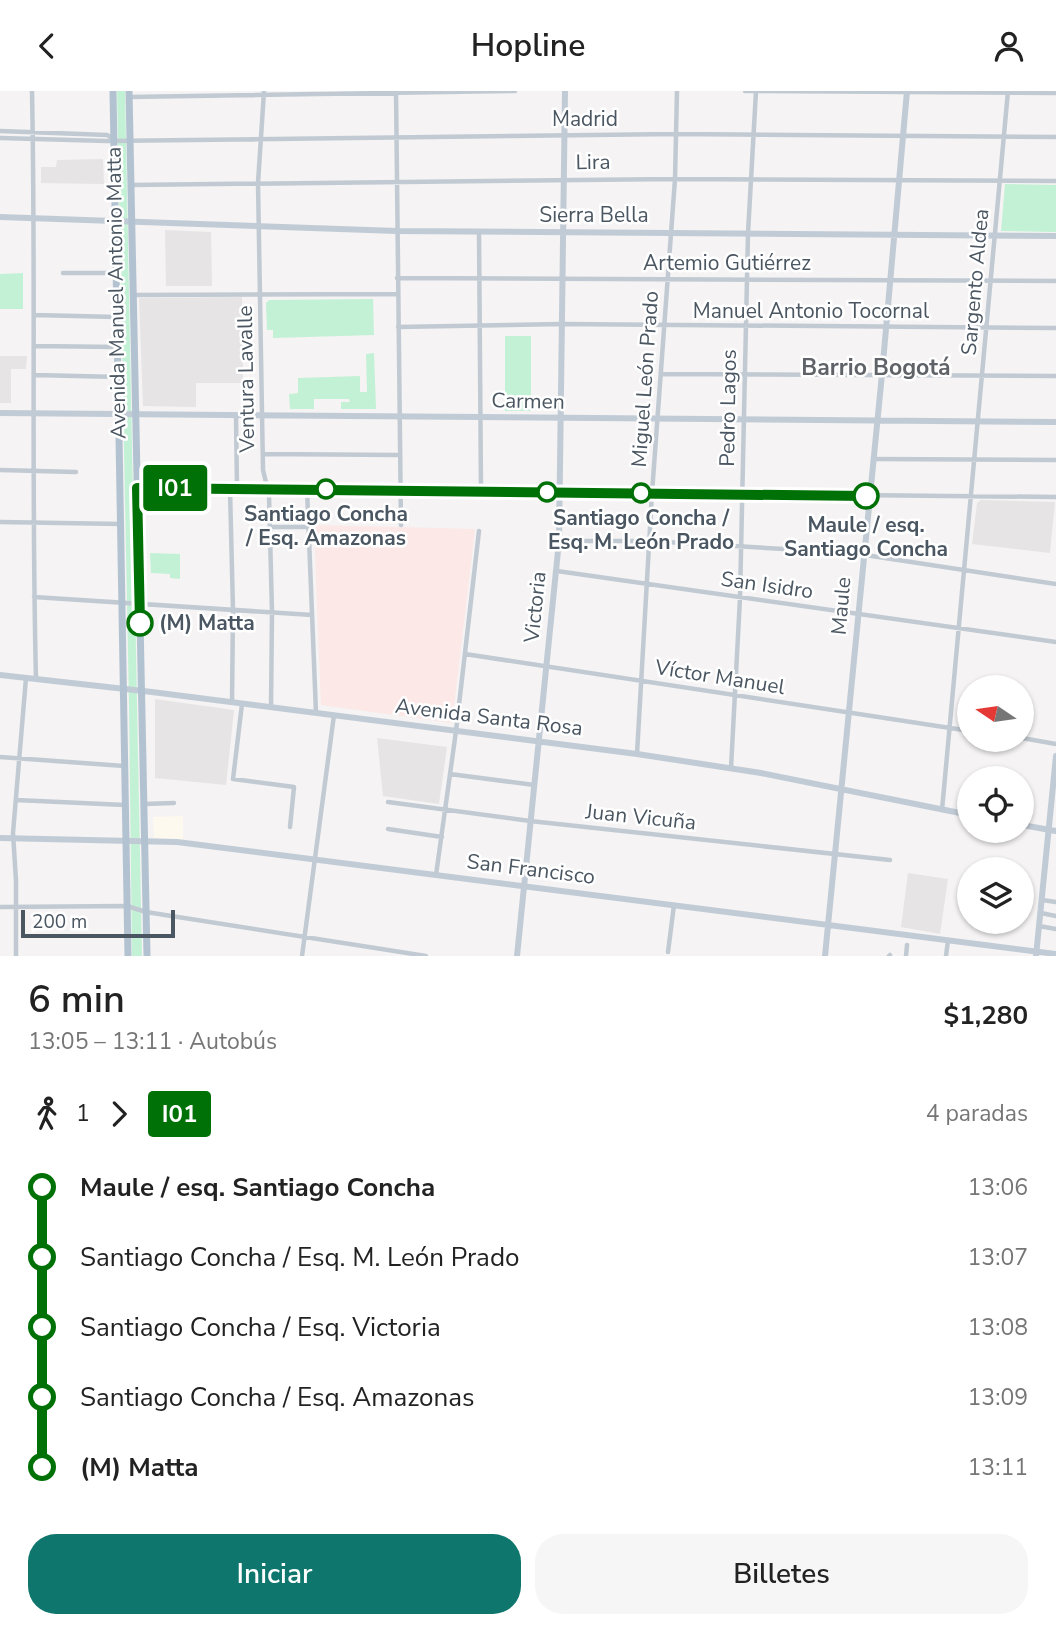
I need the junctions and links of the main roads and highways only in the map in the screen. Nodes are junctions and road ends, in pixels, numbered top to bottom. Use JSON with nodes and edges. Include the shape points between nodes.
{"nodes":[{"id":1,"x":113,"y":91,"type":"edge"},
{"id":2,"x":565,"y":91,"type":"edge"},
{"id":3,"x":907,"y":92,"type":"edge"},
{"id":4,"x":129,"y":94,"type":"edge"},
{"id":5,"x":0,"y":217,"type":"edge"},
{"id":6,"x":116,"y":222,"type":"junction"},
{"id":7,"x":131,"y":222,"type":"junction"},
{"id":8,"x":563,"y":233,"type":"junction"},
{"id":9,"x":895,"y":234,"type":"junction"},
{"id":10,"x":1056,"y":236,"type":"edge"},
{"id":11,"x":0,"y":413,"type":"edge"},
{"id":12,"x":120,"y":414,"type":"junction"},
{"id":13,"x":136,"y":415,"type":"junction"},
{"id":14,"x":562,"y":419,"type":"junction"},
{"id":15,"x":878,"y":421,"type":"junction"},
{"id":16,"x":1056,"y":422,"type":"edge"},
{"id":17,"x":121,"y":515,"type":"junction"},
{"id":18,"x":138,"y":515,"type":"junction"},
{"id":19,"x":0,"y":675,"type":"edge"},
{"id":20,"x":124,"y":689,"type":"junction"},
{"id":21,"x":142,"y":691,"type":"junction"},
{"id":22,"x":539,"y":741,"type":"junction"},
{"id":23,"x":1056,"y":756,"type":"edge"},
{"id":24,"x":841,"y":791,"type":"junction"},
{"id":25,"x":957,"y":813,"type":"edge"},
{"id":26,"x":1034,"y":827,"type":"edge"},
{"id":27,"x":1052,"y":830,"type":"edge"},
{"id":28,"x":0,"y":838,"type":"edge"},
{"id":29,"x":145,"y":840,"type":"junction"},
{"id":30,"x":126,"y":841,"type":"junction"},
{"id":31,"x":524,"y":886,"type":"junction"},
{"id":32,"x":828,"y":924,"type":"junction"},
{"id":33,"x":1037,"y":953,"type":"edge"},
{"id":34,"x":1056,"y":954,"type":"edge"},
{"id":35,"x":128,"y":956,"type":"edge"},
{"id":36,"x":147,"y":956,"type":"edge"},
{"id":37,"x":517,"y":956,"type":"edge"},
{"id":38,"x":825,"y":956,"type":"edge"}],
"edges":[{"from":1,"to":6,"type":"main road","name":"Avenida Manuel Antonio Matta"},
{"from":2,"to":8,"type":"main road","name":"Victoria"},
{"from":3,"to":9,"type":"main road","name":"Maule"},
{"from":4,"to":7,"type":"main road","name":"Avenida Manuel Antonio Matta"},
{"from":5,"to":6,"type":"main road"},
{"from":6,"to":7,"type":"main road"},
{"from":6,"to":12,"type":"main road","name":"Avenida Manuel Antonio Matta"},
{"from":7,"to":8,"type":"main road","name":"Sierra Bella"},
{"from":7,"to":13,"type":"main road","name":"Avenida Manuel Antonio Matta"},
{"from":8,"to":9,"type":"main road","name":"Sierra Bella"},
{"from":8,"to":14,"type":"main road","name":"Victoria"},
{"from":9,"to":10,"type":"main road","name":"Sierra Bella"},
{"from":9,"to":15,"type":"main road","name":"Maule"},
{"from":11,"to":12,"type":"main road","name":"Carmen"},
{"from":12,"to":13,"type":"main road","name":"Carmen"},
{"from":12,"to":17,"type":"main road","name":"Avenida Manuel Antonio Matta"},
{"from":13,"to":14,"type":"main road","name":"Carmen"},
{"from":13,"to":18,"type":"main road","name":"Avenida Manuel Antonio Matta"},
{"from":14,"to":15,"type":"main road","name":"Carmen"},
{"from":14,"to":22,"type":"main road","name":"Victoria","via":[[559,541],[546,635]]},
{"from":15,"to":16,"type":"main road","name":"Carmen"},
{"from":15,"to":24,"type":"main road","name":"Maule"},
{"from":17,"to":18,"type":"main road"},
{"from":17,"to":20,"type":"main road","name":"Avenida Manuel Antonio Matta"},
{"from":18,"to":21,"type":"main road","name":"Avenida Manuel Antonio Matta"},
{"from":19,"to":20,"type":"main road","name":"Avenida Santa Rosa"},
{"from":20,"to":21,"type":"main road","name":"Avenida Santa Rosa"},
{"from":20,"to":30,"type":"main road","name":"Avenida Manuel Antonio Matta"},
{"from":21,"to":22,"type":"main road","name":"Avenida Santa Rosa"},
{"from":21,"to":29,"type":"main road","name":"Avenida Manuel Antonio Matta"},
{"from":22,"to":24,"type":"main road","name":"Avenida Santa Rosa","via":[[731,768]]},
{"from":22,"to":31,"type":"main road","name":"Victoria"},
{"from":23,"to":27,"type":"main road"},
{"from":24,"to":25,"type":"main road","name":"Avenida Santa Rosa"},
{"from":24,"to":32,"type":"main road","name":"Maule"},
{"from":26,"to":27,"type":"main road"},
{"from":27,"to":33,"type":"main road"},
{"from":28,"to":30,"type":"main road","name":"San Francisco"},
{"from":29,"to":30,"type":"main road","name":"San Francisco"},
{"from":29,"to":31,"type":"main road","name":"San Francisco"},
{"from":29,"to":36,"type":"main road","name":"Avenida Manuel Antonio Matta"},
{"from":30,"to":35,"type":"main road","name":"Avenida Manuel Antonio Matta"},
{"from":31,"to":32,"type":"main road","name":"San Francisco"},
{"from":31,"to":37,"type":"main road","name":"Victoria"},
{"from":32,"to":33,"type":"main road","name":"San Francisco","via":[[908,940],[948,940]]},
{"from":32,"to":38,"type":"main road","name":"Maule"},
{"from":33,"to":34,"type":"main road","name":"San Francisco"}]}
